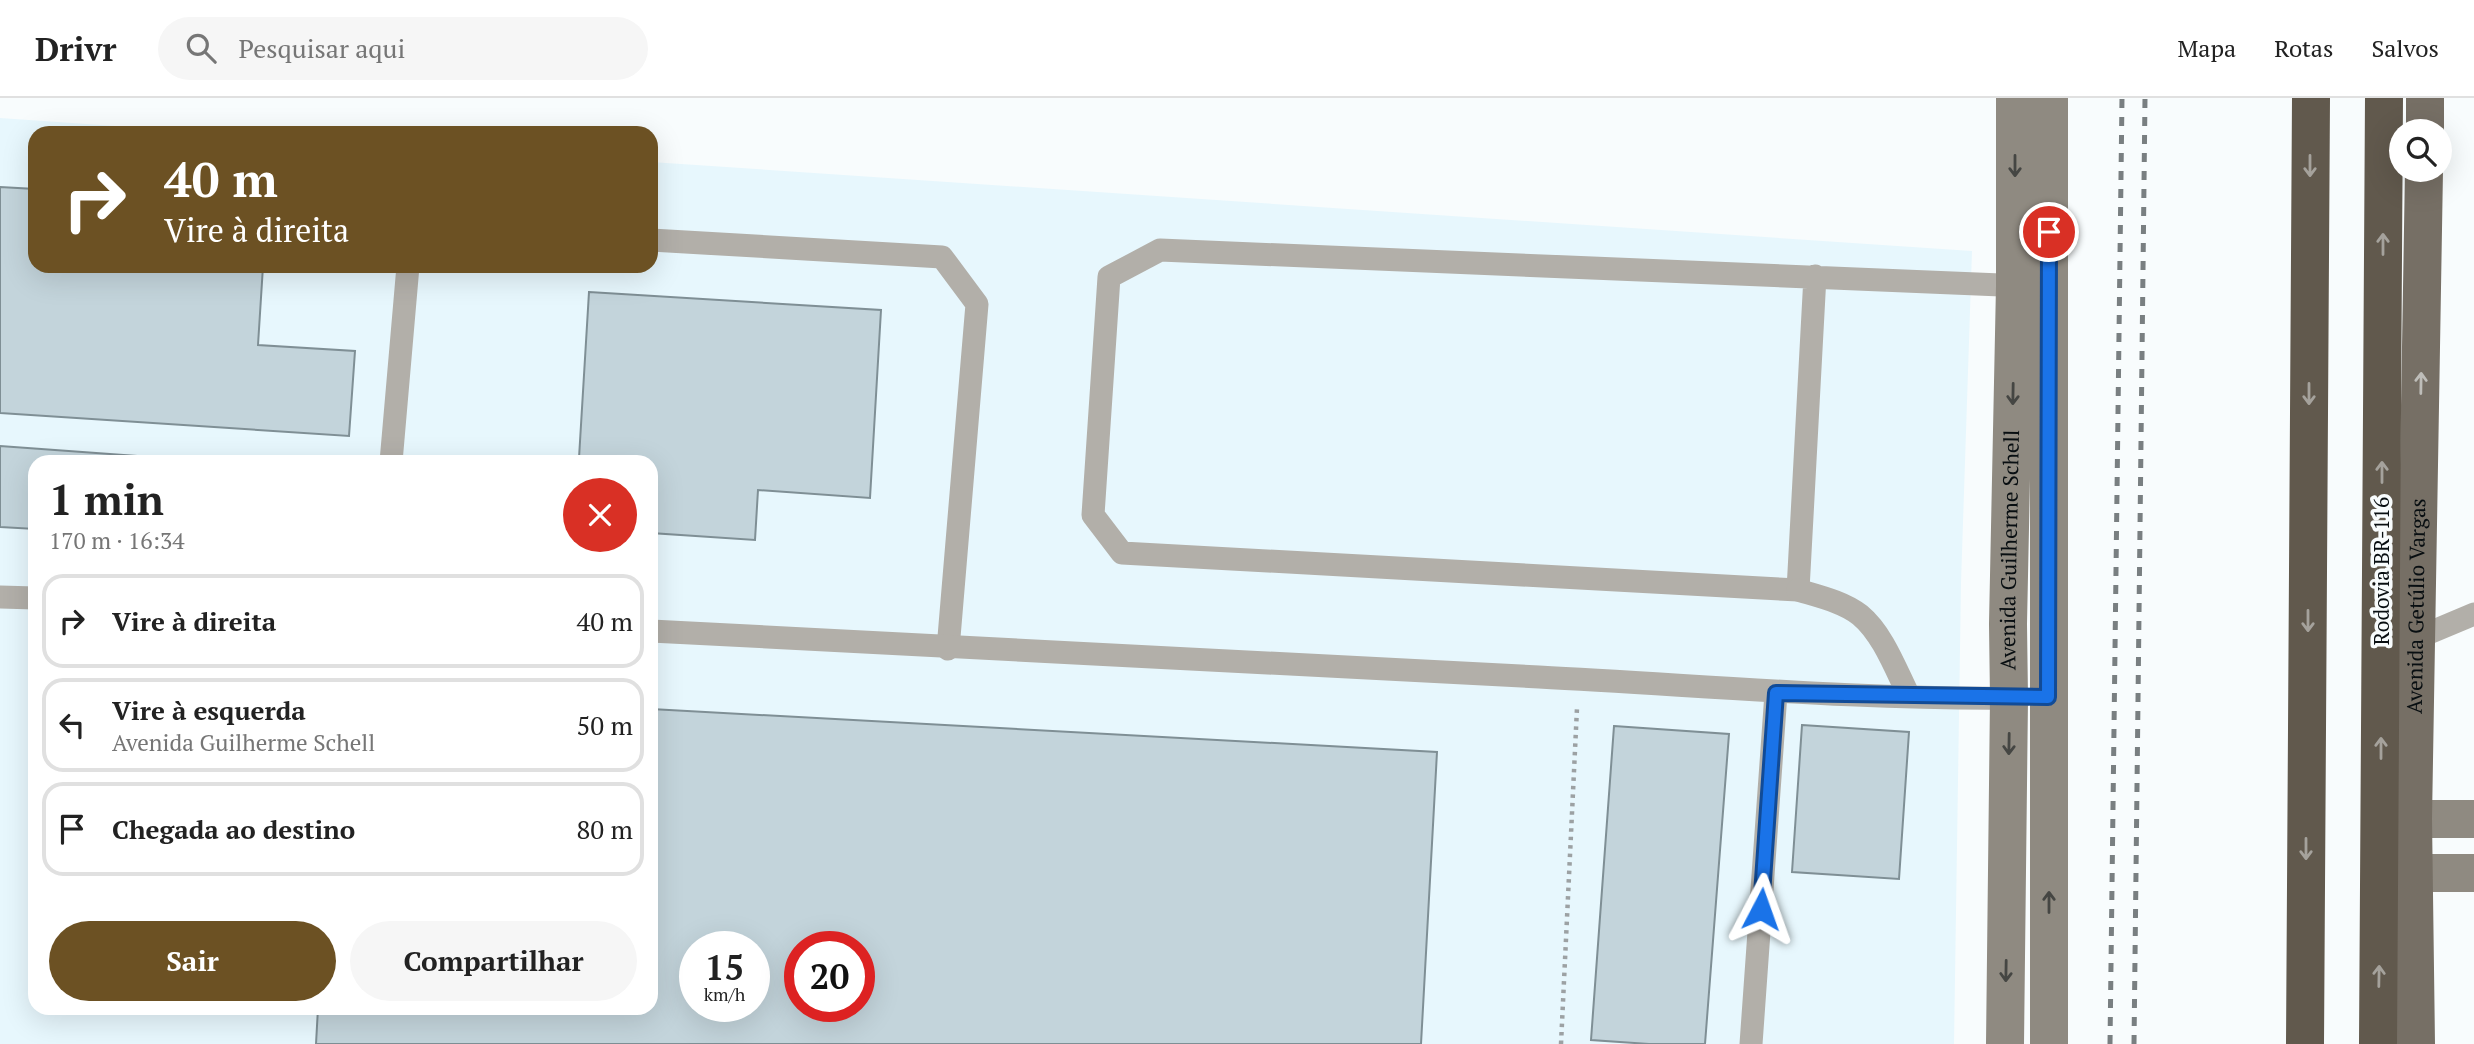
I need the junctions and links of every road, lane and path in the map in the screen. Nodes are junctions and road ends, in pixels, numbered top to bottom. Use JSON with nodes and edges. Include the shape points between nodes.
{"nodes":[{"id":1,"x":2015,"y":98,"type":"edge"},
{"id":2,"x":2049,"y":98,"type":"edge"},
{"id":3,"x":2311,"y":98,"type":"edge"},
{"id":4,"x":2384,"y":98,"type":"edge"},
{"id":5,"x":2425,"y":98,"type":"edge"},
{"id":6,"x":2425,"y":119,"type":"edge"},
{"id":7,"x":2424,"y":182,"type":"edge"},
{"id":8,"x":658,"y":240,"type":"edge"},
{"id":9,"x":407,"y":273,"type":"edge"},
{"id":10,"x":1815,"y":276,"type":"junction"},
{"id":11,"x":2032,"y":286,"type":"junction"},
{"id":12,"x":392,"y":455,"type":"edge"},
{"id":13,"x":1798,"y":590,"type":"junction"},
{"id":14,"x":0,"y":597,"type":"edge"},
{"id":15,"x":28,"y":598,"type":"edge"},
{"id":16,"x":2474,"y":614,"type":"edge"},
{"id":17,"x":658,"y":631,"type":"edge"},
{"id":18,"x":2417,"y":638,"type":"junction"},
{"id":19,"x":948,"y":649,"type":"junction"},
{"id":20,"x":1579,"y":679,"type":"junction"},
{"id":21,"x":1776,"y":693,"type":"junction"},
{"id":22,"x":1909,"y":696,"type":"junction"},
{"id":23,"x":2048,"y":697,"type":"junction"},
{"id":24,"x":2009,"y":698,"type":"junction"},
{"id":25,"x":2413,"y":819,"type":"junction"},
{"id":26,"x":2474,"y":819,"type":"edge"},
{"id":27,"x":2416,"y":873,"type":"junction"},
{"id":28,"x":2474,"y":873,"type":"edge"},
{"id":29,"x":1562,"y":1044,"type":"edge"},
{"id":30,"x":1751,"y":1044,"type":"edge"},
{"id":31,"x":2005,"y":1044,"type":"edge"},
{"id":32,"x":2049,"y":1044,"type":"edge"},
{"id":33,"x":2305,"y":1044,"type":"edge"},
{"id":34,"x":2378,"y":1044,"type":"edge"},
{"id":35,"x":2416,"y":1044,"type":"edge"}],
"edges":[{"from":1,"to":11,"type":"main road","name":"Avenida Guilherme Schell","one_way":true},
{"from":2,"to":11,"type":"main road","name":"Avenida Guilherme Schell"},
{"from":3,"to":33,"type":"highway","one_way":true},
{"from":34,"to":4,"type":"highway","name":"Rodovia BR-116","one_way":true},
{"from":5,"to":6,"type":"main road"},
{"from":18,"to":7,"type":"main road","name":"Avenida Getúlio Vargas","one_way":true},
{"from":8,"to":19,"type":"lane","via":[[942,257],[977,304]]},
{"from":9,"to":12,"type":"lane"},
{"from":10,"to":11,"type":"lane"},
{"from":10,"to":13,"type":"lane"},
{"from":10,"to":13,"type":"lane","via":[[1160,250],[1109,277],[1093,515],[1122,553]]},
{"from":11,"to":23,"type":"main road","name":"Avenida Guilherme Schell"},
{"from":11,"to":24,"type":"main road","name":"Avenida Guilherme Schell","one_way":true,"via":[[2008,624]]},
{"from":13,"to":22,"type":"lane","via":[[1860,615],[1885,645]]},
{"from":14,"to":15,"type":"lane"},
{"from":16,"to":18,"type":"lane"},
{"from":17,"to":19,"type":"lane"},
{"from":18,"to":25,"type":"main road","name":"Avenida Getúlio Vargas"},
{"from":19,"to":20,"type":"lane"},
{"from":20,"to":21,"type":"lane"},
{"from":20,"to":29,"type":"path"},
{"from":21,"to":22,"type":"lane"},
{"from":21,"to":30,"type":"lane"},
{"from":22,"to":24,"type":"lane"},
{"from":23,"to":24,"type":"lane"},
{"from":32,"to":23,"type":"main road","name":"Avenida Guilherme Schell","one_way":true},
{"from":24,"to":31,"type":"main road","name":"Avenida Guilherme Schell","one_way":true},
{"from":25,"to":26,"type":"main road"},
{"from":25,"to":27,"type":"main road","name":"Avenida Getúlio Vargas"},
{"from":27,"to":28,"type":"main road"},
{"from":27,"to":35,"type":"main road","name":"Avenida Getúlio Vargas"}]}
